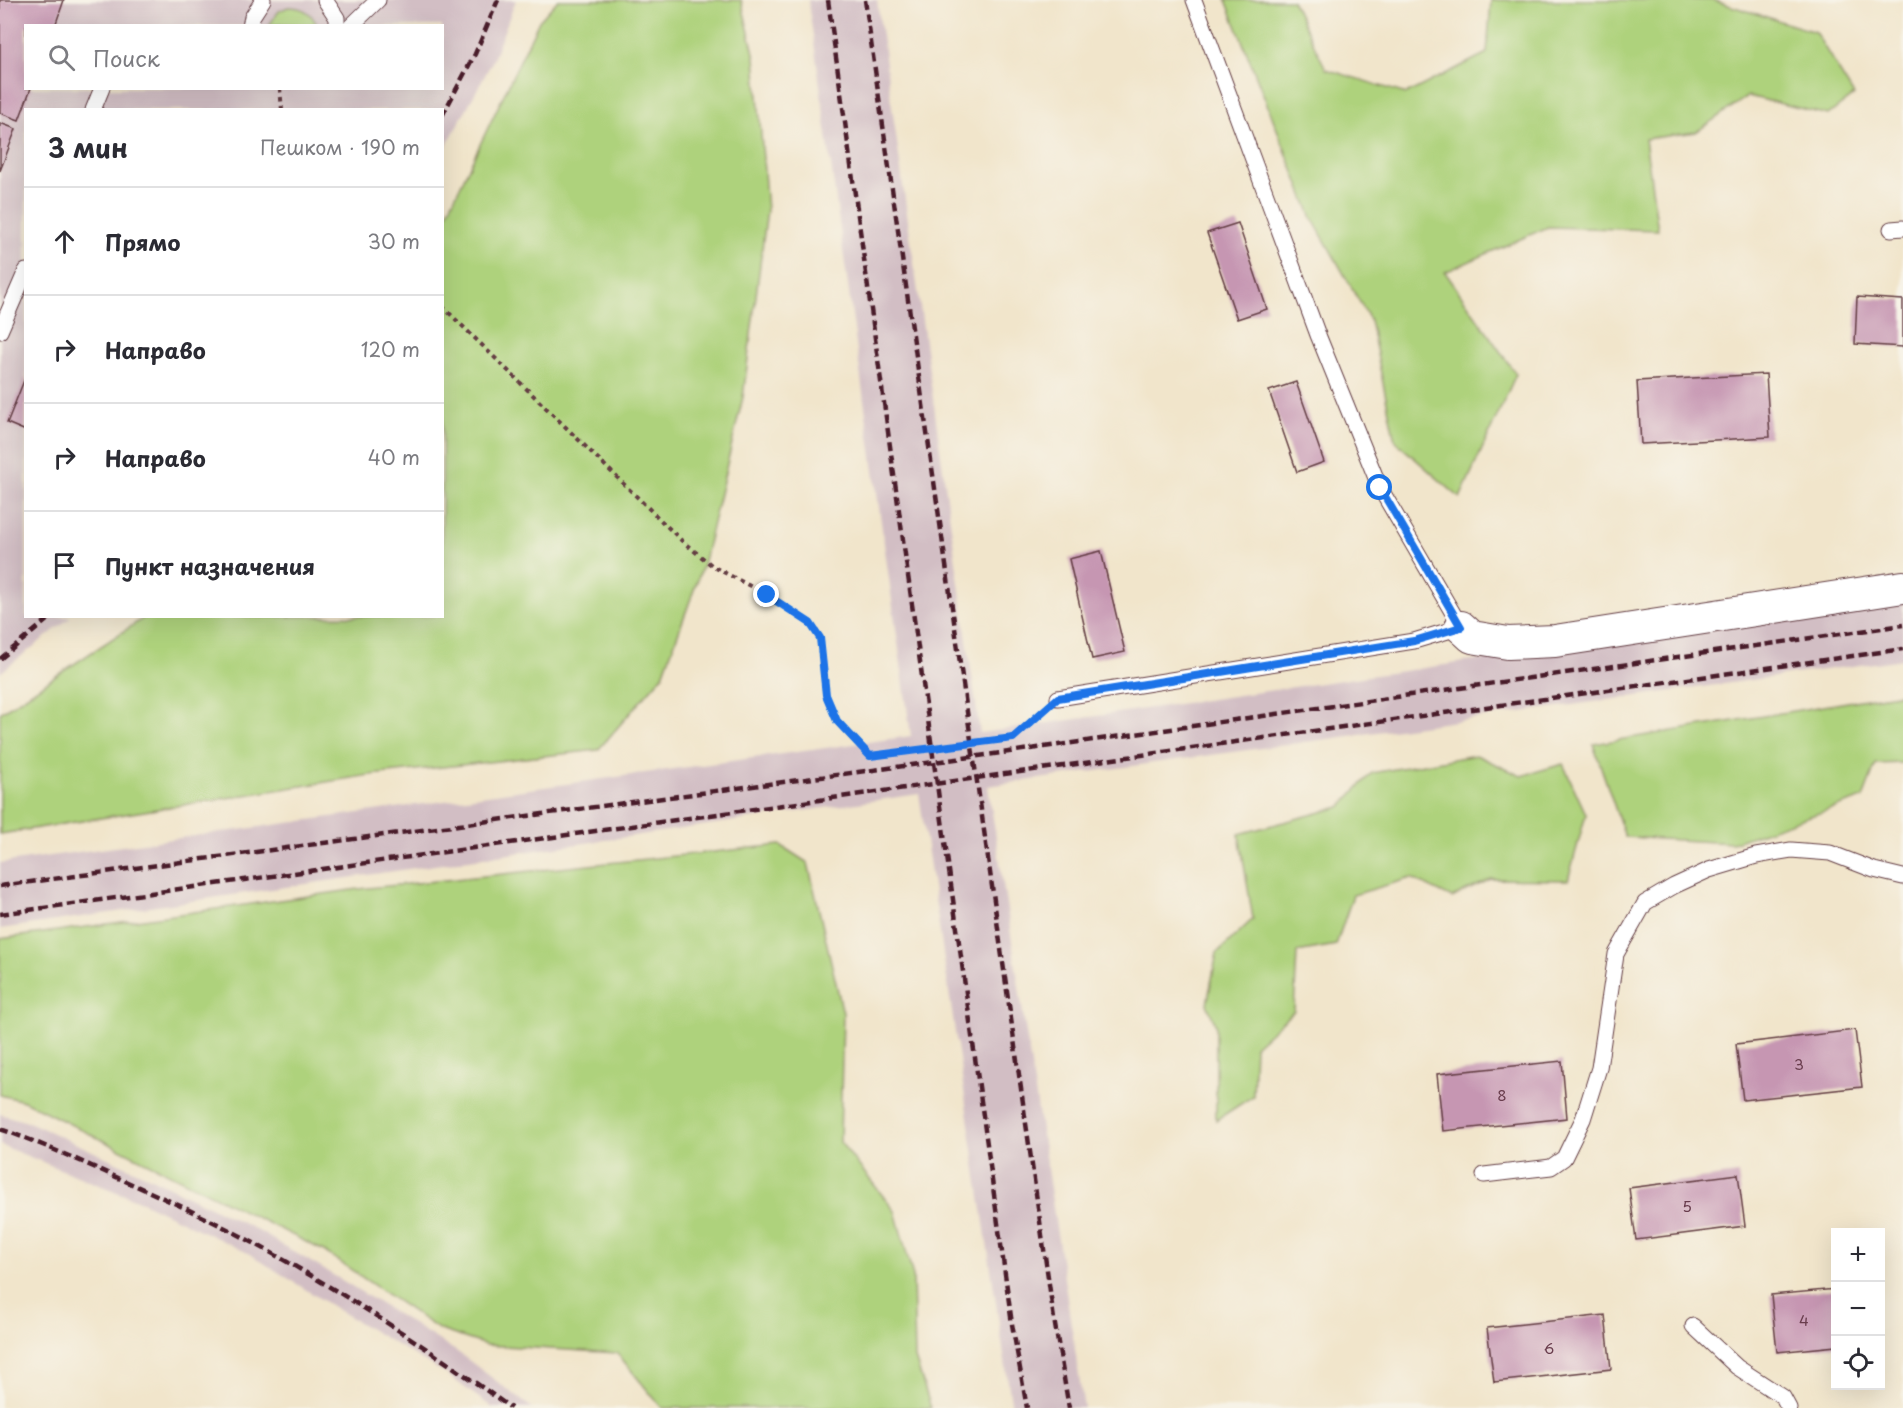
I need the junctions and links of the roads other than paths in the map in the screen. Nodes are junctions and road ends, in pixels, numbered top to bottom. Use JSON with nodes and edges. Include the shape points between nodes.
{"nodes":[{"id":1,"x":263,"y":0,"type":"edge"},
{"id":2,"x":325,"y":0,"type":"edge"},
{"id":3,"x":378,"y":0,"type":"edge"},
{"id":4,"x":1194,"y":0,"type":"edge"},
{"id":5,"x":250,"y":24,"type":"edge"},
{"id":6,"x":338,"y":24,"type":"edge"},
{"id":7,"x":353,"y":24,"type":"edge"},
{"id":8,"x":101,"y":90,"type":"edge"},
{"id":9,"x":94,"y":108,"type":"edge"},
{"id":10,"x":24,"y":276,"type":"edge"},
{"id":11,"x":0,"y":331,"type":"edge"},
{"id":12,"x":1903,"y":587,"type":"edge"},
{"id":13,"x":1461,"y":627,"type":"junction"},
{"id":14,"x":1058,"y":698,"type":"road end"},
{"id":15,"x":1903,"y":877,"type":"edge"},
{"id":16,"x":1484,"y":1175,"type":"dead end"},
{"id":17,"x":1693,"y":1326,"type":"dead end"},
{"id":18,"x":1789,"y":1408,"type":"edge"}],
"edges":[{"from":1,"to":5,"type":"lane"},
{"from":2,"to":6,"type":"lane"},
{"from":3,"to":7,"type":"lane"},
{"from":4,"to":13,"type":"lane","via":[[1318,335],[1380,488]]},
{"from":8,"to":9,"type":"lane"},
{"from":10,"to":11,"type":"lane"},
{"from":12,"to":13,"type":"street","via":[[1555,641],[1508,643],[1472,637]]},
{"from":13,"to":14,"type":"lane","via":[[1414,641]]},
{"from":15,"to":16,"type":"lane","via":[[1830,853],[1791,850],[1709,870],[1645,903],[1616,954],[1599,1068],[1583,1119],[1564,1158],[1551,1167]]},
{"from":17,"to":18,"type":"lane","via":[[1737,1367],[1783,1398]]}]}
